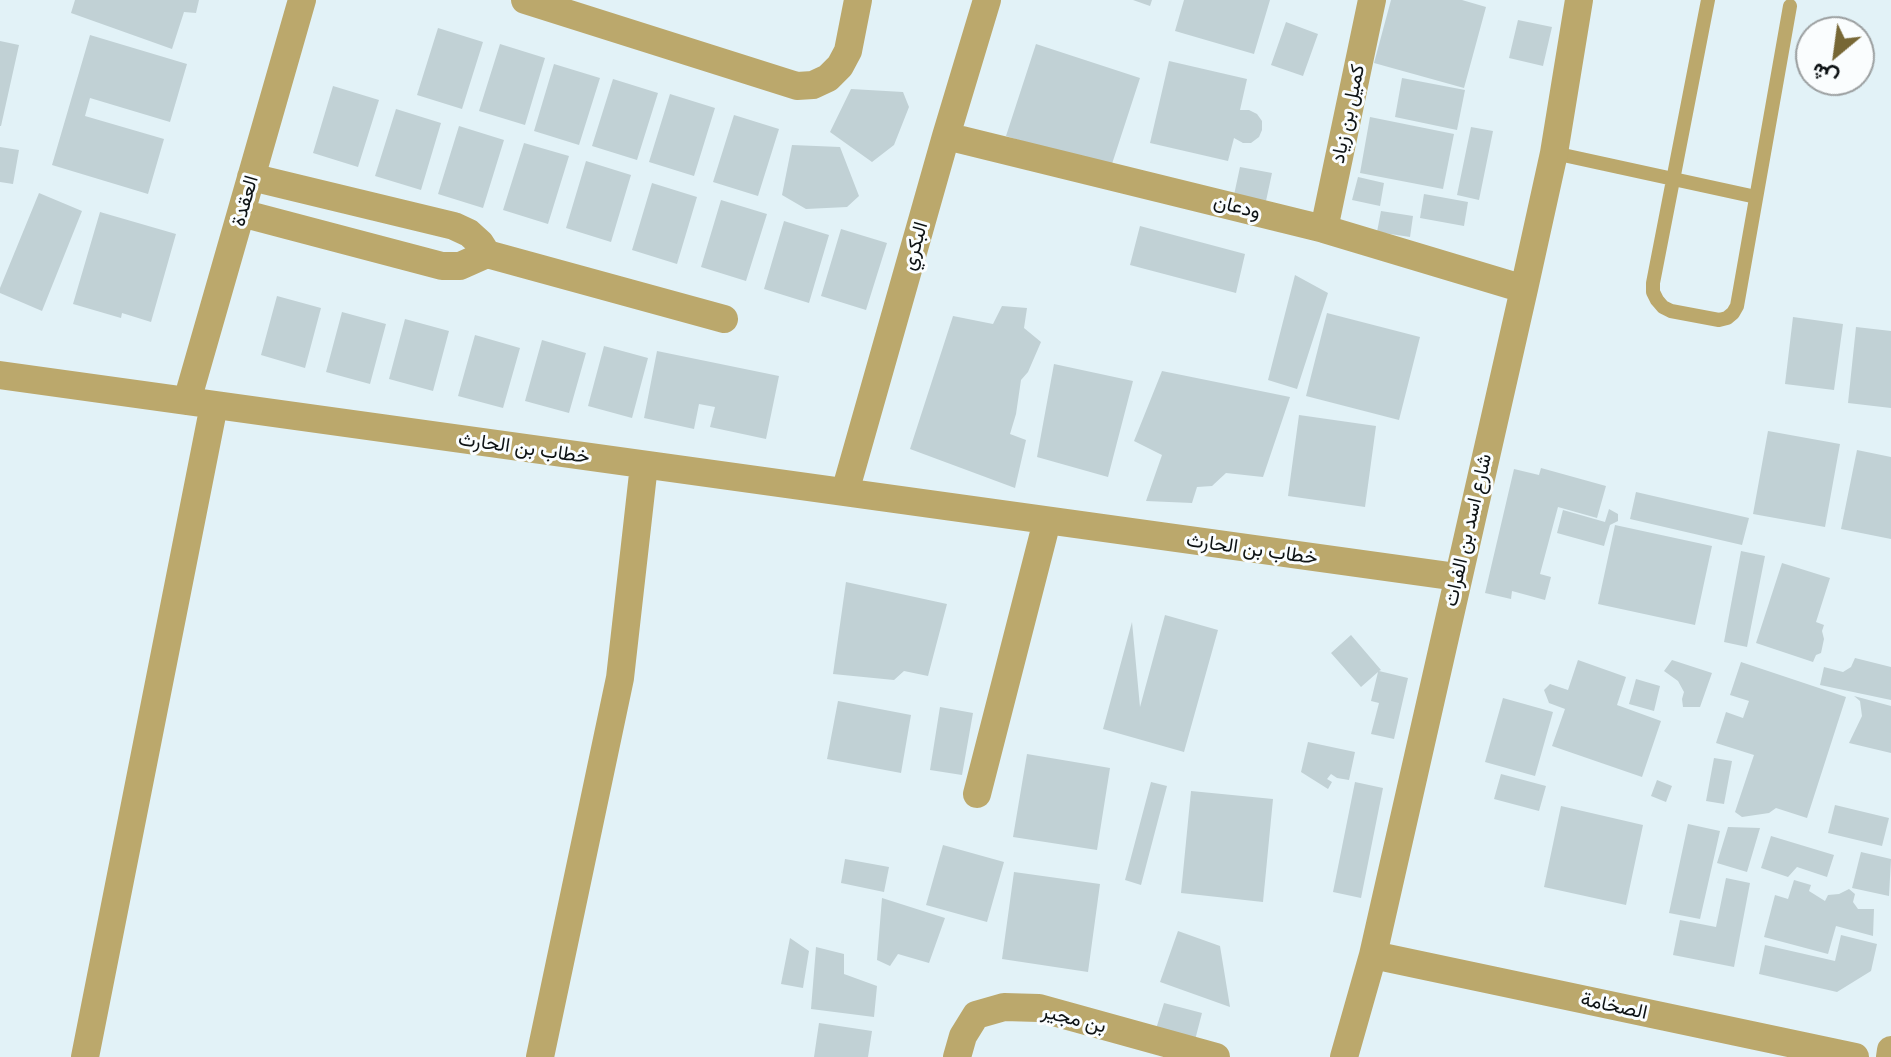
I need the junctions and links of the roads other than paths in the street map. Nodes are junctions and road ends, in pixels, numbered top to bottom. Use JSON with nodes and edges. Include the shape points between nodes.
{"nodes":[{"id":1,"x":302,"y":0,"type":"edge"},
{"id":2,"x":525,"y":0,"type":"edge"},
{"id":3,"x":858,"y":0,"type":"edge"},
{"id":4,"x":987,"y":0,"type":"edge"},
{"id":5,"x":1372,"y":0,"type":"edge"},
{"id":6,"x":1579,"y":0,"type":"edge"},
{"id":7,"x":1708,"y":0,"type":"edge"},
{"id":8,"x":1790,"y":6,"type":"dead end"},
{"id":9,"x":946,"y":136,"type":"junction"},
{"id":10,"x":1554,"y":153,"type":"junction"},
{"id":11,"x":251,"y":177,"type":"junction"},
{"id":12,"x":1673,"y":179,"type":"junction"},
{"id":13,"x":1756,"y":197,"type":"junction"},
{"id":14,"x":241,"y":213,"type":"junction"},
{"id":15,"x":1324,"y":229,"type":"junction"},
{"id":16,"x":487,"y":254,"type":"junction"},
{"id":17,"x":1524,"y":289,"type":"junction"},
{"id":18,"x":724,"y":319,"type":"dead end"},
{"id":19,"x":0,"y":375,"type":"edge"},
{"id":20,"x":200,"y":403,"type":"junction"},
{"id":21,"x":644,"y":465,"type":"junction"},
{"id":22,"x":845,"y":492,"type":"junction"},
{"id":23,"x":1047,"y":521,"type":"junction"},
{"id":24,"x":1457,"y":577,"type":"junction"},
{"id":25,"x":977,"y":794,"type":"dead end"},
{"id":26,"x":1373,"y":955,"type":"junction"},
{"id":27,"x":1743,"y":1045,"type":"edge"},
{"id":28,"x":1891,"y":1050,"type":"edge"},
{"id":29,"x":85,"y":1057,"type":"edge"},
{"id":30,"x":540,"y":1057,"type":"edge"},
{"id":31,"x":957,"y":1057,"type":"edge"},
{"id":32,"x":1216,"y":1057,"type":"edge"},
{"id":33,"x":1344,"y":1057,"type":"edge"},
{"id":34,"x":1855,"y":1057,"type":"edge"},
{"id":35,"x":1890,"y":1057,"type":"edge"}],
"edges":[{"from":1,"to":11,"type":"street","name":"العقدة"},
{"from":2,"to":3,"type":"street","via":[[797,86],[813,85],[840,66]]},
{"from":4,"to":9,"type":"street","name":"البكري"},
{"from":5,"to":15,"type":"street","name":"كميل بن زياد"},
{"from":6,"to":10,"type":"street","name":"شارع اسد بن الفرات"},
{"from":7,"to":12,"type":"lane"},
{"from":8,"to":13,"type":"lane"},
{"from":9,"to":15,"type":"street","name":"ودعان"},
{"from":9,"to":22,"type":"street","name":"البكري"},
{"from":10,"to":12,"type":"lane"},
{"from":10,"to":17,"type":"street","name":"شارع اسد بن الفرات"},
{"from":11,"to":14,"type":"street","name":"العقدة"},
{"from":11,"to":16,"type":"street","via":[[454,226],[469,233]]},
{"from":12,"to":13,"type":"lane"},
{"from":12,"to":13,"type":"lane","via":[[1653,283],[1657,300],[1671,311],[1719,320],[1733,313]]},
{"from":14,"to":16,"type":"street","via":[[442,266],[460,266]]},
{"from":14,"to":20,"type":"street","name":"العقدة"},
{"from":15,"to":17,"type":"street","name":"ودعان"},
{"from":16,"to":18,"type":"street"},
{"from":17,"to":24,"type":"street","name":"شارع اسد بن الفرات"},
{"from":19,"to":20,"type":"street","name":"خطاب بن الحارث"},
{"from":20,"to":21,"type":"street","name":"خطاب بن الحارث"},
{"from":20,"to":29,"type":"street","name":"العقدة"},
{"from":21,"to":22,"type":"street","name":"خطاب بن الحارث"},
{"from":21,"to":30,"type":"street","via":[[620,678]]},
{"from":22,"to":23,"type":"street","name":"خطاب بن الحارث"},
{"from":23,"to":24,"type":"street","name":"خطاب بن الحارث"},
{"from":23,"to":25,"type":"street"},
{"from":24,"to":26,"type":"street","name":"شارع اسد بن الفرات"},
{"from":26,"to":27,"type":"street","name":"الصخامة"},
{"from":26,"to":33,"type":"street","name":"شارع اسد بن الفرات"},
{"from":27,"to":34,"type":"street","name":"الصخامة"},
{"from":28,"to":35,"type":"street"},
{"from":31,"to":32,"type":"street","name":"بن مجير","via":[[976,1015],[1004,1007],[1039,1008]]}]}
